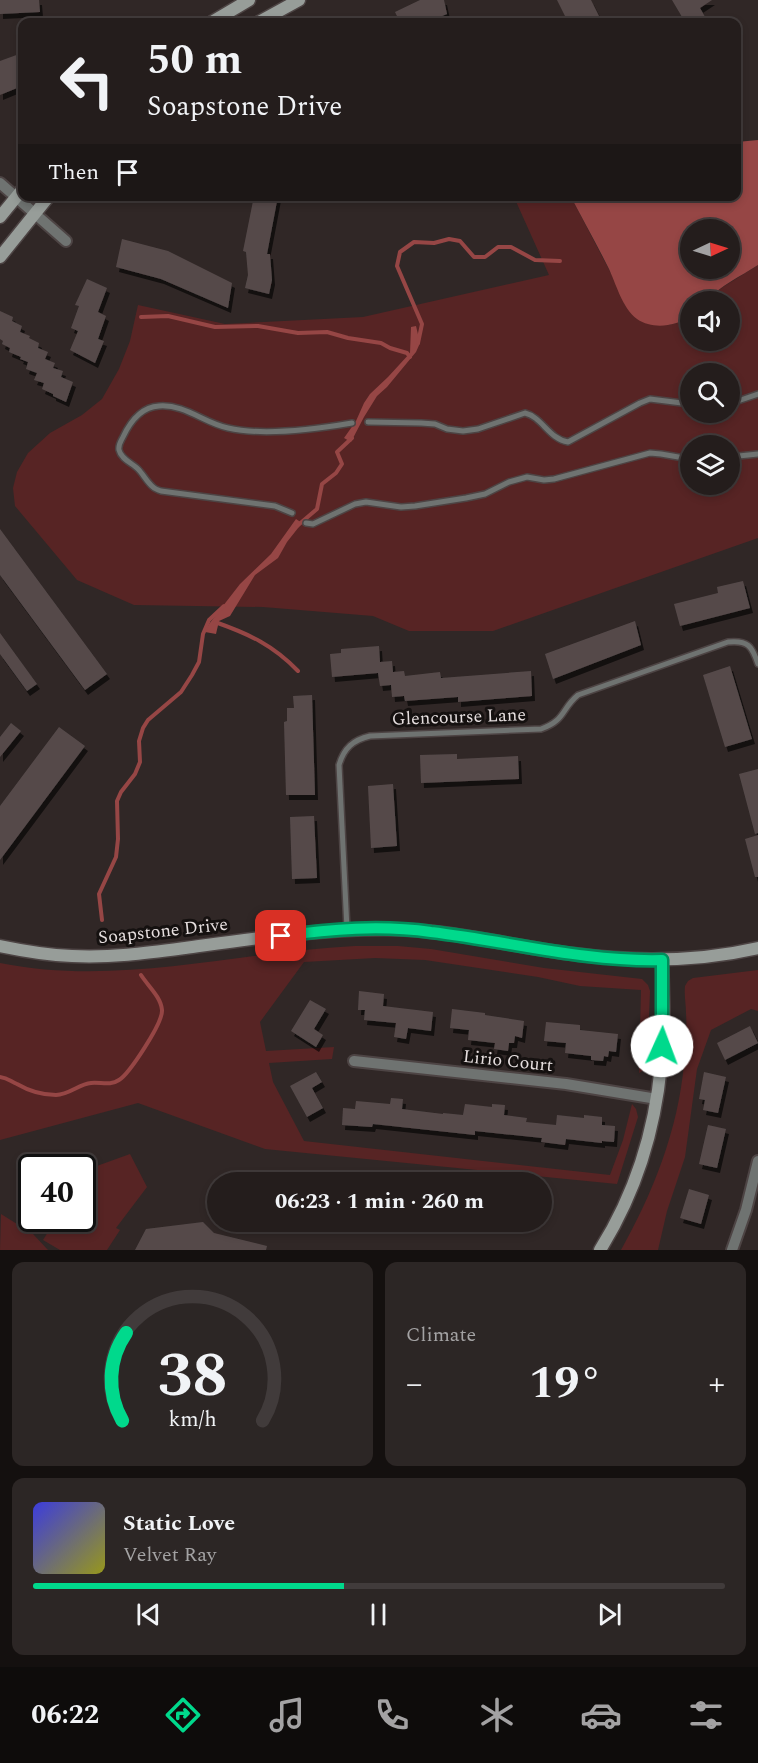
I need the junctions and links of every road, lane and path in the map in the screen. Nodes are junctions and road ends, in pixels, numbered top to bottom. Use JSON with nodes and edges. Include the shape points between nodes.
{"nodes":[{"id":1,"x":249,"y":0,"type":"edge"},
{"id":2,"x":299,"y":0,"type":"edge"},
{"id":3,"x":219,"y":18,"type":"edge"},
{"id":4,"x":266,"y":18,"type":"edge"},
{"id":5,"x":0,"y":183,"type":"edge"},
{"id":6,"x":18,"y":192,"type":"edge"},
{"id":7,"x":18,"y":195,"type":"edge"},
{"id":8,"x":26,"y":201,"type":"edge"},
{"id":9,"x":45,"y":201,"type":"edge"},
{"id":10,"x":35,"y":213,"type":"junction"},
{"id":11,"x":0,"y":217,"type":"edge"},
{"id":12,"x":66,"y":241,"type":"dead end"},
{"id":13,"x":0,"y":257,"type":"edge"},
{"id":14,"x":758,"y":394,"type":"edge"},
{"id":15,"x":740,"y":400,"type":"edge"},
{"id":16,"x":680,"y":403,"type":"edge"},
{"id":17,"x":368,"y":422,"type":"dead end"},
{"id":18,"x":352,"y":423,"type":"dead end"},
{"id":19,"x":758,"y":454,"type":"edge"},
{"id":20,"x":740,"y":456,"type":"edge"},
{"id":21,"x":680,"y":457,"type":"edge"},
{"id":22,"x":292,"y":513,"type":"dead end"},
{"id":23,"x":306,"y":523,"type":"dead end"},
{"id":24,"x":758,"y":664,"type":"edge"},
{"id":25,"x":347,"y":929,"type":"junction"},
{"id":26,"x":0,"y":946,"type":"edge"},
{"id":27,"x":758,"y":948,"type":"edge"},
{"id":28,"x":662,"y":960,"type":"junction"},
{"id":29,"x":354,"y":1061,"type":"dead end"},
{"id":30,"x":657,"y":1099,"type":"junction"},
{"id":31,"x":758,"y":1161,"type":"edge"},
{"id":32,"x":600,"y":1250,"type":"edge"},
{"id":33,"x":732,"y":1250,"type":"edge"}],
"edges":[{"from":1,"to":3,"type":"street"},
{"from":2,"to":4,"type":"street"},
{"from":5,"to":6,"type":"street"},
{"from":7,"to":11,"type":"street"},
{"from":8,"to":10,"type":"street"},
{"from":9,"to":10,"type":"street"},
{"from":10,"to":12,"type":"street"},
{"from":10,"to":13,"type":"street"},
{"from":14,"to":15,"type":"lane"},
{"from":16,"to":17,"type":"lane","via":[[650,399],[568,442],[525,413],[463,431],[435,424]]},
{"from":18,"to":22,"type":"lane","via":[[252,431],[228,428],[183,409],[156,406],[145,409],[126,429],[119,452],[153,487],[275,506]]},
{"from":19,"to":20,"type":"lane"},
{"from":21,"to":23,"type":"lane","via":[[650,453],[554,479],[527,477],[466,498],[401,507],[366,502],[313,524]]},
{"from":24,"to":25,"type":"lane","name":"Glencourse Lane","via":[[750,646],[728,642],[578,695],[558,721],[541,729],[360,738],[346,748],[339,765]]},
{"from":25,"to":26,"type":"street","name":"Soapstone Drive","via":[[110,956],[61,956]]},
{"from":25,"to":28,"type":"street","name":"Soapstone Drive","via":[[429,931],[582,955]]},
{"from":27,"to":28,"type":"street","name":"Soapstone Drive"},
{"from":28,"to":30,"type":"street","via":[[663,1027]]},
{"from":29,"to":30,"type":"street","name":"Lirio Court","via":[[566,1084]]},
{"from":30,"to":32,"type":"street","via":[[637,1173]]},
{"from":31,"to":33,"type":"street"}]}
